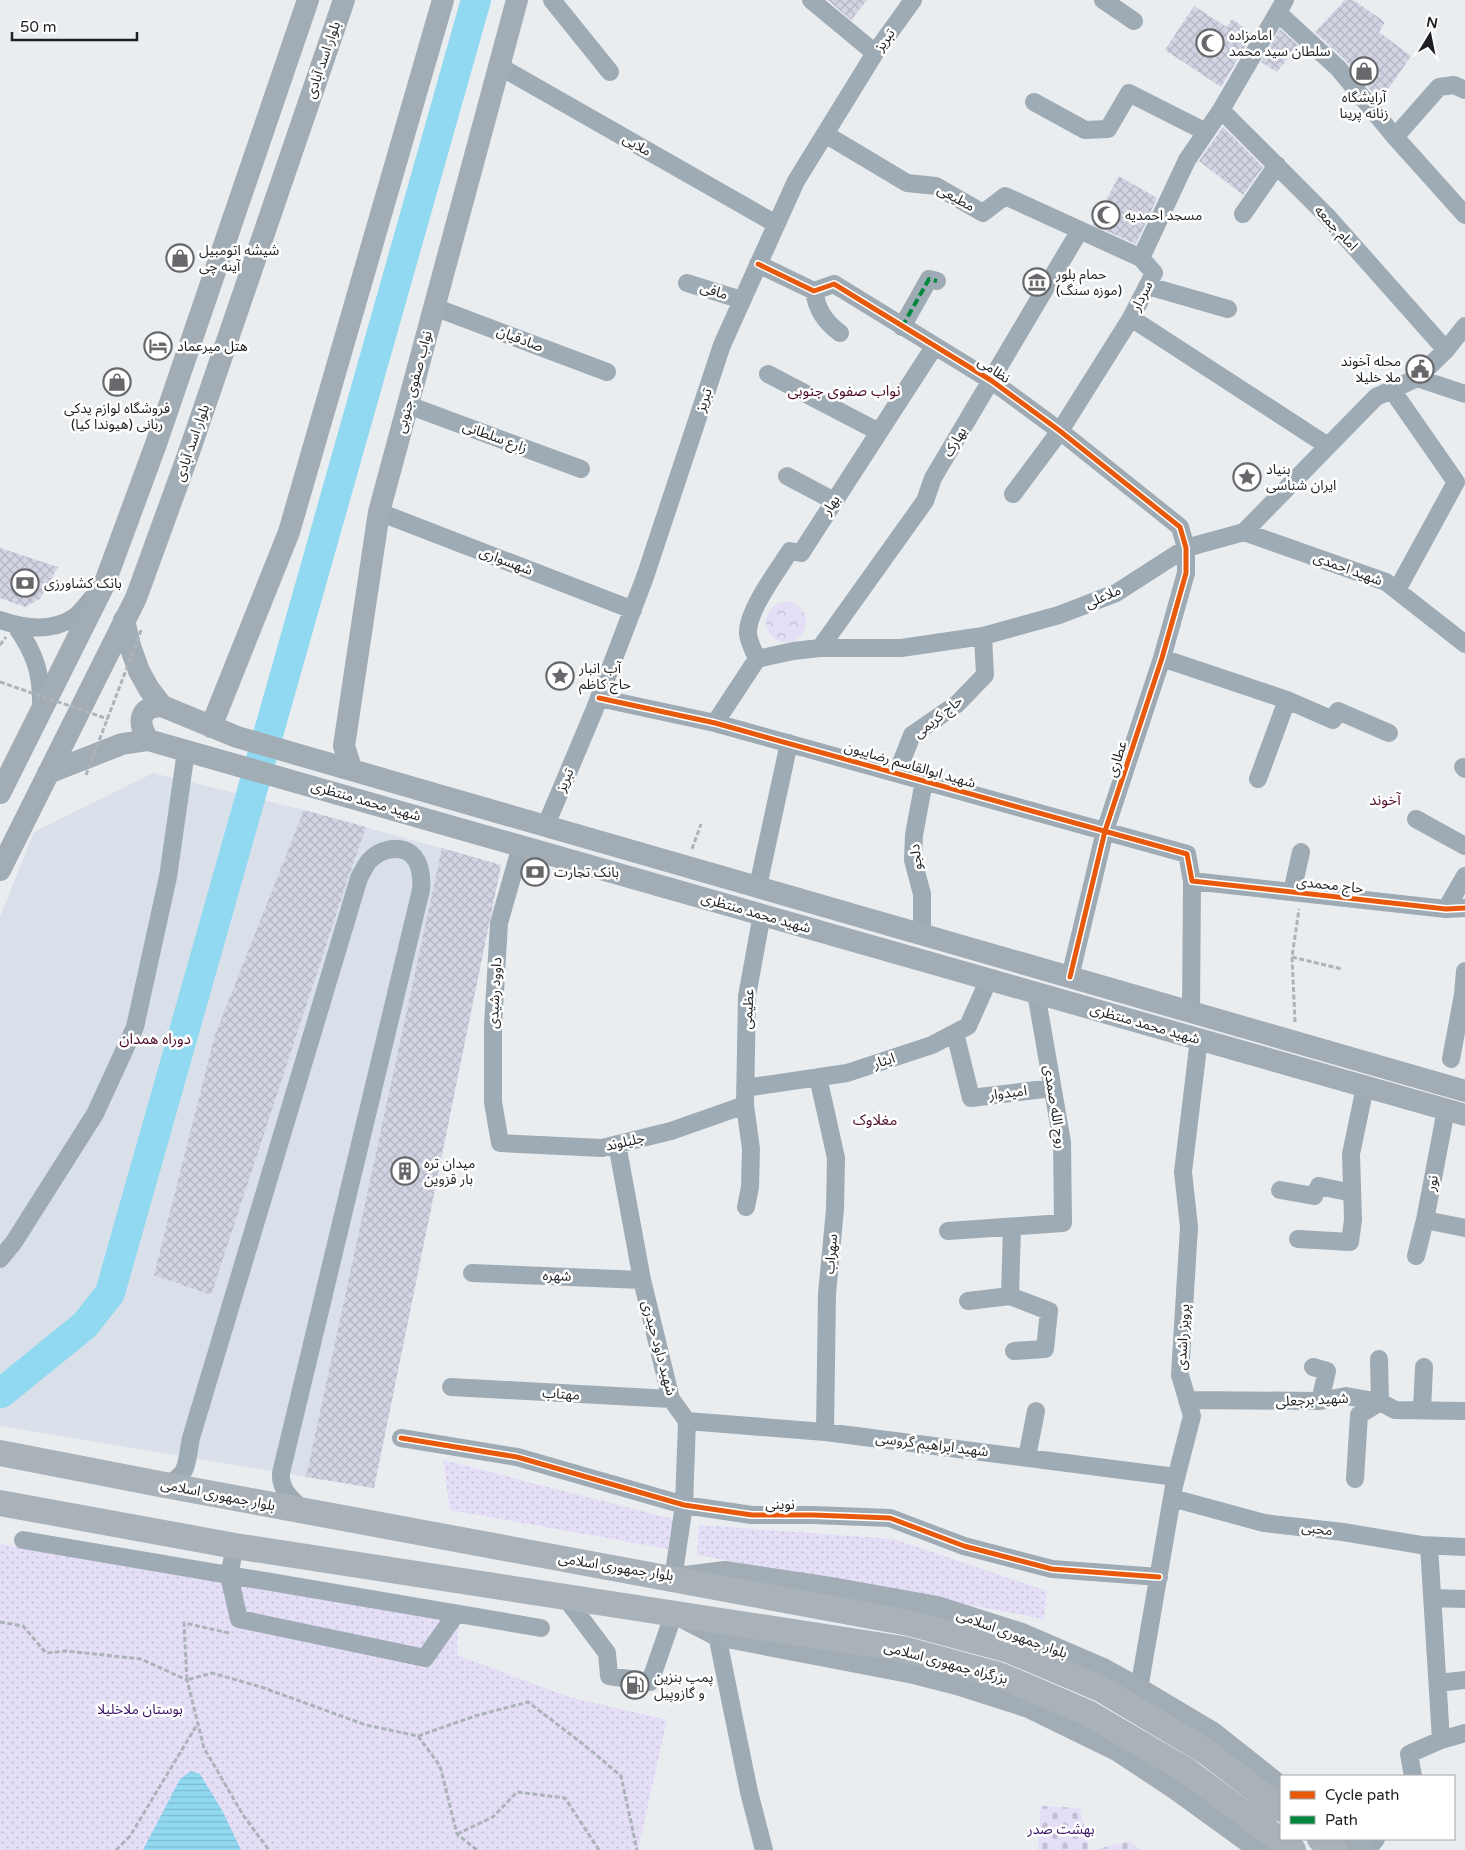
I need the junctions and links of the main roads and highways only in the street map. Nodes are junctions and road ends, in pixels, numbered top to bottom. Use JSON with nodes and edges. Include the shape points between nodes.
{"nodes":[{"id":1,"x":308,"y":0,"type":"edge"},
{"id":2,"x":344,"y":0,"type":"edge"},
{"id":3,"x":443,"y":0,"type":"edge"},
{"id":4,"x":517,"y":0,"type":"edge"},
{"id":5,"x":240,"y":199,"type":"junction"},
{"id":6,"x":272,"y":210,"type":"junction"},
{"id":7,"x":222,"y":249,"type":"junction"},
{"id":8,"x":255,"y":260,"type":"junction"},
{"id":9,"x":133,"y":624,"type":"junction"},
{"id":10,"x":162,"y":706,"type":"junction"},
{"id":11,"x":214,"y":721,"type":"junction"},
{"id":12,"x":148,"y":740,"type":"junction"},
{"id":13,"x":329,"y":752,"type":"junction"},
{"id":14,"x":48,"y":773,"type":"junction"},
{"id":15,"x":0,"y":793,"type":"edge"},
{"id":16,"x":0,"y":870,"type":"edge"},
{"id":17,"x":1465,"y":1091,"type":"edge"},
{"id":18,"x":1455,"y":1112,"type":"edge"},
{"id":19,"x":0,"y":1453,"type":"edge"},
{"id":20,"x":0,"y":1503,"type":"edge"},
{"id":21,"x":673,"y":1579,"type":"junction"},
{"id":22,"x":674,"y":1613,"type":"junction"},
{"id":23,"x":1280,"y":1785,"type":"edge"},
{"id":24,"x":1280,"y":1808,"type":"edge"},
{"id":25,"x":1321,"y":1840,"type":"edge"},
{"id":26,"x":1350,"y":1840,"type":"edge"},
{"id":27,"x":1260,"y":1850,"type":"edge"},
{"id":28,"x":1293,"y":1850,"type":"edge"},
{"id":29,"x":1334,"y":1850,"type":"edge"},
{"id":30,"x":1363,"y":1850,"type":"edge"}],
"edges":[{"from":1,"to":5,"type":"main road"},
{"from":2,"to":6,"type":"main road","name":"بلوار اسد آبادی"},
{"from":3,"to":11,"type":"main road","via":[[289,532]]},
{"from":4,"to":13,"type":"main road","name":"نواب صفوی جنوبی","via":[[379,512]]},
{"from":5,"to":6,"type":"main road","via":[[258,210]]},
{"from":5,"to":7,"type":"main road"},
{"from":6,"to":8,"type":"main road","name":"بلوار اسد آبادی"},
{"from":7,"to":8,"type":"main road","via":[[244,250]]},
{"from":7,"to":15,"type":"main road","via":[[104,585]]},
{"from":8,"to":9,"type":"main road","name":"بلوار اسد آبادی","via":[[136,598]]},
{"from":9,"to":10,"type":"main road","via":[[130,646],[139,671]]},
{"from":9,"to":14,"type":"main road","name":"بلوار اسد آبادی"},
{"from":10,"to":11,"type":"main road","name":"شهید محمد منتظری"},
{"from":10,"to":12,"type":"main road","via":[[148,709],[142,718],[142,729]]},
{"from":11,"to":13,"type":"main road","name":"شهید محمد منتظری","via":[[238,732]]},
{"from":12,"to":14,"type":"main road","name":"شهید محمد منتظری","via":[[122,744]]},
{"from":12,"to":18,"type":"main road","name":"شهید محمد منتظری"},
{"from":13,"to":17,"type":"main road","name":"شهید محمد منتظری","via":[[351,768]]},
{"from":14,"to":16,"type":"main road","name":"بلوار اسد آبادی"},
{"from":19,"to":21,"type":"highway","name":"بلوار جمهوری اسلامی"},
{"from":20,"to":22,"type":"highway","via":[[235,1546]]},
{"from":21,"to":23,"type":"main road","name":"بلوار جمهوری اسلامی","via":[[725,1572],[819,1586],[937,1607],[1022,1634],[1101,1668],[1139,1689],[1213,1733]]},
{"from":21,"to":24,"type":"highway","name":"بزرگراه جمهوری اسلامی","via":[[910,1623],[1009,1650],[1101,1689],[1205,1751]]},
{"from":22,"to":27,"type":"main road","via":[[717,1636],[914,1673],[1029,1707],[1117,1750],[1176,1788]]},
{"from":22,"to":28,"type":"highway","name":"بزرگراه جمهوری اسلامی","via":[[903,1649],[999,1675],[1088,1713],[1187,1771]]},
{"from":25,"to":29,"type":"highway"},
{"from":26,"to":30,"type":"main road"}]}
